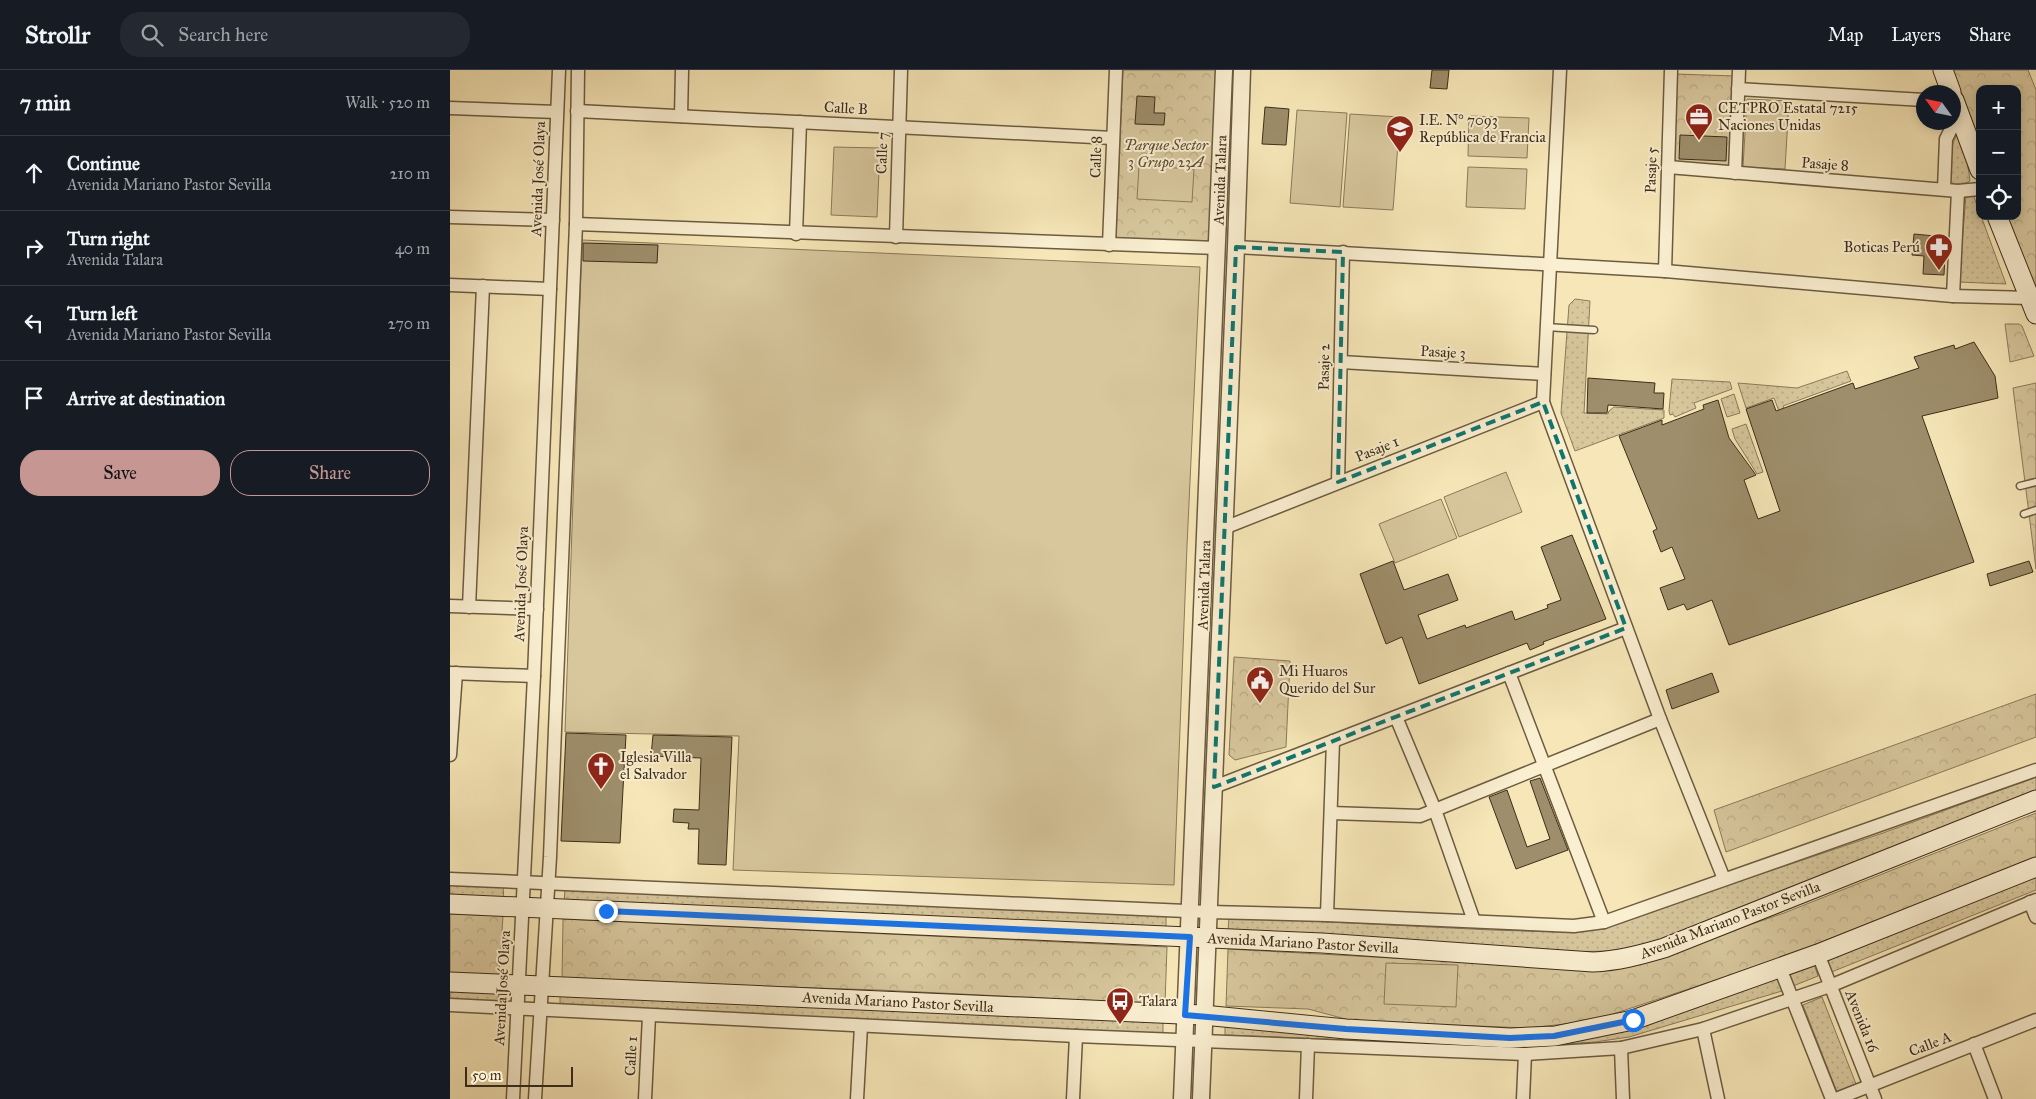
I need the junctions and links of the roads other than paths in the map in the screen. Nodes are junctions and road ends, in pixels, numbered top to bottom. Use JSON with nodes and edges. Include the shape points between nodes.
{"nodes":[{"id":1,"x":559,"y":70,"type":"edge"},
{"id":2,"x":578,"y":70,"type":"edge"},
{"id":3,"x":682,"y":70,"type":"edge"},
{"id":4,"x":901,"y":70,"type":"edge"},
{"id":5,"x":1116,"y":70,"type":"edge"},
{"id":6,"x":1224,"y":70,"type":"edge"},
{"id":7,"x":1242,"y":70,"type":"edge"},
{"id":8,"x":1560,"y":70,"type":"edge"},
{"id":9,"x":1671,"y":70,"type":"edge"},
{"id":10,"x":1739,"y":70,"type":"edge"},
{"id":11,"x":1944,"y":70,"type":"edge"},
{"id":12,"x":1949,"y":85,"type":"edge"},
{"id":13,"x":1738,"y":89,"type":"junction"},
{"id":14,"x":1916,"y":100,"type":"edge"},
{"id":15,"x":450,"y":108,"type":"edge"},
{"id":16,"x":577,"y":111,"type":"junction"},
{"id":17,"x":557,"y":112,"type":"junction"},
{"id":18,"x":681,"y":116,"type":"junction"},
{"id":19,"x":1961,"y":120,"type":"edge"},
{"id":20,"x":800,"y":122,"type":"junction"},
{"id":21,"x":900,"y":127,"type":"junction"},
{"id":22,"x":1949,"y":130,"type":"edge"},
{"id":23,"x":1113,"y":138,"type":"junction"},
{"id":24,"x":1976,"y":160,"type":"edge"},
{"id":25,"x":1668,"y":167,"type":"junction"},
{"id":26,"x":1735,"y":173,"type":"junction"},
{"id":27,"x":1944,"y":189,"type":"junction"},
{"id":28,"x":1976,"y":189,"type":"edge"},
{"id":29,"x":1958,"y":190,"type":"junction"},
{"id":30,"x":450,"y":217,"type":"edge"},
{"id":31,"x":553,"y":220,"type":"junction"},
{"id":32,"x":1999,"y":220,"type":"edge"},
{"id":33,"x":576,"y":224,"type":"junction"},
{"id":34,"x":796,"y":234,"type":"junction"},
{"id":35,"x":896,"y":237,"type":"junction"},
{"id":36,"x":1109,"y":245,"type":"junction"},
{"id":37,"x":1236,"y":247,"type":"junction"},
{"id":38,"x":1217,"y":248,"type":"junction"},
{"id":39,"x":1343,"y":252,"type":"junction"},
{"id":40,"x":1549,"y":264,"type":"junction"},
{"id":41,"x":1665,"y":271,"type":"junction"},
{"id":42,"x":450,"y":285,"type":"edge"},
{"id":43,"x":483,"y":286,"type":"junction"},
{"id":44,"x":550,"y":289,"type":"junction"},
{"id":45,"x":1953,"y":296,"type":"junction"},
{"id":46,"x":2033,"y":306,"type":"edge"},
{"id":47,"x":1546,"y":327,"type":"junction"},
{"id":48,"x":1594,"y":330,"type":"dead end"},
{"id":49,"x":1341,"y":362,"type":"junction"},
{"id":50,"x":1544,"y":374,"type":"junction"},
{"id":51,"x":546,"y":376,"type":"junction"},
{"id":52,"x":569,"y":377,"type":"junction"},
{"id":53,"x":1543,"y":402,"type":"junction"},
{"id":54,"x":1338,"y":482,"type":"junction"},
{"id":55,"x":2036,"y":482,"type":"edge"},
{"id":56,"x":2020,"y":486,"type":"dead end"},
{"id":57,"x":2036,"y":510,"type":"edge"},
{"id":58,"x":2024,"y":514,"type":"dead end"},
{"id":59,"x":1224,"y":528,"type":"junction"},
{"id":60,"x":450,"y":606,"type":"edge"},
{"id":61,"x":470,"y":607,"type":"junction"},
{"id":62,"x":537,"y":609,"type":"junction"},
{"id":63,"x":1626,"y":628,"type":"junction"},
{"id":64,"x":453,"y":673,"type":"edge"},
{"id":65,"x":1509,"y":673,"type":"junction"},
{"id":66,"x":534,"y":676,"type":"junction"},
{"id":67,"x":1396,"y":717,"type":"junction"},
{"id":68,"x":1660,"y":720,"type":"junction"},
{"id":69,"x":1333,"y":741,"type":"junction"},
{"id":70,"x":450,"y":755,"type":"edge"},
{"id":71,"x":1544,"y":766,"type":"junction"},
{"id":72,"x":2036,"y":770,"type":"edge"},
{"id":73,"x":1214,"y":787,"type":"junction"},
{"id":74,"x":2036,"y":800,"type":"edge"},
{"id":75,"x":1435,"y":810,"type":"junction"},
{"id":76,"x":1331,"y":813,"type":"junction"},
{"id":77,"x":2036,"y":867,"type":"edge"},
{"id":78,"x":450,"y":879,"type":"edge"},
{"id":79,"x":1724,"y":879,"type":"junction"},
{"id":80,"x":523,"y":882,"type":"junction"},
{"id":81,"x":548,"y":883,"type":"junction"},
{"id":82,"x":2033,"y":901,"type":"edge"},
{"id":83,"x":450,"y":904,"type":"edge"},
{"id":84,"x":522,"y":907,"type":"junction"},
{"id":85,"x":546,"y":908,"type":"junction"},
{"id":86,"x":1190,"y":911,"type":"junction"},
{"id":87,"x":1209,"y":912,"type":"junction"},
{"id":88,"x":1327,"y":915,"type":"junction"},
{"id":89,"x":2036,"y":917,"type":"edge"},
{"id":90,"x":1474,"y":922,"type":"junction"},
{"id":91,"x":1604,"y":922,"type":"junction"},
{"id":92,"x":1190,"y":937,"type":"junction"},
{"id":93,"x":1208,"y":938,"type":"junction"},
{"id":94,"x":1818,"y":954,"type":"junction"},
{"id":95,"x":1780,"y":968,"type":"junction"},
{"id":96,"x":450,"y":982,"type":"edge"},
{"id":97,"x":518,"y":985,"type":"junction"},
{"id":98,"x":541,"y":986,"type":"junction"},
{"id":99,"x":1830,"y":986,"type":"junction"},
{"id":100,"x":1792,"y":999,"type":"junction"},
{"id":101,"x":450,"y":1006,"type":"edge"},
{"id":102,"x":517,"y":1009,"type":"junction"},
{"id":103,"x":539,"y":1010,"type":"junction"},
{"id":104,"x":1194,"y":1015,"type":"junction"},
{"id":105,"x":649,"y":1016,"type":"junction"},
{"id":106,"x":2036,"y":1020,"type":"edge"},
{"id":107,"x":861,"y":1026,"type":"junction"},
{"id":108,"x":1703,"y":1029,"type":"junction"},
{"id":109,"x":1076,"y":1036,"type":"junction"},
{"id":110,"x":1184,"y":1041,"type":"junction"},
{"id":111,"x":1202,"y":1041,"type":"junction"},
{"id":112,"x":1974,"y":1044,"type":"junction"},
{"id":113,"x":1308,"y":1045,"type":"junction"},
{"id":114,"x":1621,"y":1048,"type":"junction"},
{"id":115,"x":1525,"y":1054,"type":"junction"},
{"id":116,"x":1870,"y":1085,"type":"junction"},
{"id":117,"x":513,"y":1099,"type":"edge"},
{"id":118,"x":535,"y":1099,"type":"edge"},
{"id":119,"x":645,"y":1099,"type":"edge"},
{"id":120,"x":857,"y":1099,"type":"edge"},
{"id":121,"x":1073,"y":1099,"type":"edge"},
{"id":122,"x":1182,"y":1099,"type":"edge"},
{"id":123,"x":1200,"y":1099,"type":"edge"},
{"id":124,"x":1306,"y":1099,"type":"edge"},
{"id":125,"x":1523,"y":1099,"type":"edge"},
{"id":126,"x":1624,"y":1099,"type":"edge"},
{"id":127,"x":1718,"y":1099,"type":"edge"},
{"id":128,"x":1834,"y":1099,"type":"edge"},
{"id":129,"x":1875,"y":1099,"type":"edge"},
{"id":130,"x":1995,"y":1099,"type":"edge"}],
"edges":[{"from":1,"to":17,"type":"street","name":"Avenida José Olaya"},
{"from":2,"to":16,"type":"street"},
{"from":3,"to":18,"type":"street"},
{"from":4,"to":21,"type":"street","name":"Calle 7"},
{"from":5,"to":23,"type":"street","name":"Calle 8"},
{"from":6,"to":38,"type":"street","name":"Avenida Talara"},
{"from":7,"to":37,"type":"street","name":"Avenida Talara"},
{"from":8,"to":40,"type":"street"},
{"from":9,"to":25,"type":"street","name":"Pasaje 5"},
{"from":10,"to":13,"type":"street"},
{"from":11,"to":12,"type":"main road"},
{"from":13,"to":14,"type":"street"},
{"from":13,"to":26,"type":"street"},
{"from":15,"to":17,"type":"street"},
{"from":16,"to":18,"type":"street","name":"Calle B"},
{"from":16,"to":33,"type":"street"},
{"from":17,"to":31,"type":"street","name":"Avenida José Olaya"},
{"from":18,"to":20,"type":"street","name":"Calle B"},
{"from":19,"to":24,"type":"main road"},
{"from":20,"to":21,"type":"street","name":"Calle B"},
{"from":20,"to":34,"type":"street"},
{"from":21,"to":23,"type":"street","name":"Calle B"},
{"from":21,"to":35,"type":"street","name":"Calle 7"},
{"from":22,"to":27,"type":"street"},
{"from":23,"to":36,"type":"street","name":"Calle 8"},
{"from":25,"to":26,"type":"street","name":"Pasaje 8"},
{"from":25,"to":41,"type":"street","name":"Pasaje 5"},
{"from":26,"to":27,"type":"street","name":"Pasaje 8"},
{"from":27,"to":29,"type":"street","name":"Pasaje 8"},
{"from":28,"to":29,"type":"street","name":"Pasaje 8"},
{"from":29,"to":45,"type":"street"},
{"from":30,"to":31,"type":"street"},
{"from":31,"to":44,"type":"street","name":"Avenida José Olaya"},
{"from":32,"to":46,"type":"main road"},
{"from":33,"to":34,"type":"street"},
{"from":33,"to":52,"type":"street"},
{"from":34,"to":35,"type":"street"},
{"from":35,"to":36,"type":"street"},
{"from":36,"to":38,"type":"street"},
{"from":37,"to":39,"type":"street"},
{"from":37,"to":59,"type":"street","name":"Avenida Talara"},
{"from":38,"to":86,"type":"street","name":"Avenida Talara"},
{"from":39,"to":40,"type":"street"},
{"from":39,"to":49,"type":"street","name":"Pasaje 2"},
{"from":40,"to":41,"type":"street"},
{"from":40,"to":47,"type":"street"},
{"from":41,"to":45,"type":"street"},
{"from":42,"to":43,"type":"street"},
{"from":43,"to":44,"type":"street"},
{"from":43,"to":61,"type":"street"},
{"from":44,"to":51,"type":"street","name":"Avenida José Olaya"},
{"from":45,"to":46,"type":"street"},
{"from":47,"to":48,"type":"lane"},
{"from":47,"to":50,"type":"street"},
{"from":49,"to":50,"type":"street","name":"Pasaje 3"},
{"from":49,"to":54,"type":"street","name":"Pasaje 2"},
{"from":50,"to":53,"type":"street"},
{"from":51,"to":52,"type":"street"},
{"from":51,"to":62,"type":"street","name":"Avenida José Olaya"},
{"from":52,"to":81,"type":"street"},
{"from":53,"to":54,"type":"street","name":"Pasaje 1"},
{"from":53,"to":63,"type":"street"},
{"from":54,"to":59,"type":"street","name":"Pasaje 1"},
{"from":55,"to":56,"type":"lane"},
{"from":57,"to":58,"type":"lane"},
{"from":59,"to":73,"type":"street","name":"Avenida Talara"},
{"from":60,"to":61,"type":"street"},
{"from":61,"to":62,"type":"street"},
{"from":62,"to":66,"type":"street","name":"Avenida José Olaya"},
{"from":63,"to":65,"type":"street"},
{"from":63,"to":68,"type":"street"},
{"from":64,"to":66,"type":"street"},
{"from":64,"to":70,"type":"street"},
{"from":65,"to":67,"type":"street"},
{"from":65,"to":71,"type":"street"},
{"from":66,"to":80,"type":"street","name":"Avenida José Olaya"},
{"from":67,"to":69,"type":"street"},
{"from":67,"to":75,"type":"street"},
{"from":68,"to":71,"type":"street"},
{"from":68,"to":79,"type":"street"},
{"from":69,"to":73,"type":"street"},
{"from":69,"to":76,"type":"street"},
{"from":71,"to":75,"type":"street"},
{"from":71,"to":91,"type":"street"},
{"from":72,"to":79,"type":"street","name":"Avenida Mariano Pastor Sevilla"},
{"from":73,"to":87,"type":"street","name":"Avenida Talara"},
{"from":74,"to":93,"type":"main road","name":"Avenida Mariano Pastor Sevilla","via":[[1664,948],[1612,961]]},
{"from":75,"to":76,"type":"street","via":[[1420,816]]},
{"from":75,"to":90,"type":"street"},
{"from":76,"to":88,"type":"street"},
{"from":77,"to":94,"type":"main road","name":"Avenida Mariano Pastor Sevilla"},
{"from":78,"to":80,"type":"street","name":"Avenida Mariano Pastor Sevilla"},
{"from":79,"to":91,"type":"street","name":"Avenida Mariano Pastor Sevilla"},
{"from":80,"to":81,"type":"street","name":"Avenida Mariano Pastor Sevilla"},
{"from":80,"to":84,"type":"street","name":"Avenida José Olaya"},
{"from":81,"to":85,"type":"street"},
{"from":81,"to":86,"type":"street","name":"Avenida Mariano Pastor Sevilla"},
{"from":82,"to":89,"type":"street"},
{"from":82,"to":99,"type":"street","name":"Avenida Mariano Pastor Sevilla"},
{"from":83,"to":84,"type":"main road","name":"Avenida Mariano Pastor Sevilla"},
{"from":84,"to":85,"type":"main road","name":"Avenida Mariano Pastor Sevilla"},
{"from":84,"to":97,"type":"street","name":"Avenida José Olaya"},
{"from":85,"to":92,"type":"main road","name":"Avenida Mariano Pastor Sevilla"},
{"from":85,"to":98,"type":"street"},
{"from":86,"to":87,"type":"street","name":"Avenida Mariano Pastor Sevilla"},
{"from":86,"to":92,"type":"street","name":"Avenida Talara"},
{"from":87,"to":88,"type":"street","name":"Avenida Mariano Pastor Sevilla"},
{"from":87,"to":93,"type":"street","name":"Avenida Talara"},
{"from":88,"to":90,"type":"street","name":"Avenida Mariano Pastor Sevilla"},
{"from":90,"to":91,"type":"street","name":"Avenida Mariano Pastor Sevilla","via":[[1574,926]]},
{"from":92,"to":93,"type":"main road","name":"Avenida Mariano Pastor Sevilla"},
{"from":92,"to":104,"type":"street","name":"Avenida Talara"},
{"from":93,"to":104,"type":"street","name":"Avenida Talara"},
{"from":94,"to":95,"type":"main road","name":"Avenida Mariano Pastor Sevilla"},
{"from":94,"to":99,"type":"street","name":"Avenida 16"},
{"from":95,"to":100,"type":"street"},
{"from":95,"to":104,"type":"main road","name":"Avenida Mariano Pastor Sevilla","via":[[1633,1020],[1554,1036],[1510,1038]]},
{"from":96,"to":97,"type":"main road","name":"Avenida Mariano Pastor Sevilla"},
{"from":97,"to":98,"type":"main road","name":"Avenida Mariano Pastor Sevilla"},
{"from":97,"to":102,"type":"street","name":"Avenida José Olaya"},
{"from":98,"to":103,"type":"street"},
{"from":98,"to":104,"type":"main road","name":"Avenida Mariano Pastor Sevilla"},
{"from":99,"to":100,"type":"street","name":"Avenida Mariano Pastor Sevilla"},
{"from":99,"to":116,"type":"street","name":"Avenida 16"},
{"from":100,"to":108,"type":"street","name":"Avenida Mariano Pastor Sevilla"},
{"from":100,"to":128,"type":"street"},
{"from":101,"to":102,"type":"street","name":"Avenida Mariano Pastor Sevilla"},
{"from":102,"to":103,"type":"street","name":"Avenida Mariano Pastor Sevilla"},
{"from":102,"to":117,"type":"street","name":"Avenida José Olaya"},
{"from":103,"to":105,"type":"street","name":"Avenida Mariano Pastor Sevilla"},
{"from":103,"to":118,"type":"street"},
{"from":104,"to":110,"type":"street","name":"Avenida Talara"},
{"from":104,"to":111,"type":"street","name":"Avenida Talara"},
{"from":105,"to":107,"type":"street","name":"Avenida Mariano Pastor Sevilla"},
{"from":105,"to":119,"type":"street","name":"Calle 1"},
{"from":106,"to":112,"type":"street","name":"Calle A"},
{"from":107,"to":109,"type":"street","name":"Avenida Mariano Pastor Sevilla"},
{"from":107,"to":120,"type":"street"},
{"from":108,"to":114,"type":"street","name":"Avenida Mariano Pastor Sevilla"},
{"from":108,"to":127,"type":"street"},
{"from":109,"to":110,"type":"street","name":"Avenida Mariano Pastor Sevilla"},
{"from":109,"to":121,"type":"street"},
{"from":110,"to":111,"type":"street","name":"Avenida Mariano Pastor Sevilla"},
{"from":110,"to":122,"type":"street","name":"Avenida Talara"},
{"from":111,"to":113,"type":"street","name":"Avenida Mariano Pastor Sevilla"},
{"from":111,"to":123,"type":"street","name":"Avenida Talara"},
{"from":112,"to":116,"type":"street","name":"Calle A"},
{"from":112,"to":130,"type":"street"},
{"from":113,"to":115,"type":"street","name":"Avenida Mariano Pastor Sevilla"},
{"from":113,"to":124,"type":"street"},
{"from":114,"to":115,"type":"street","name":"Avenida Mariano Pastor Sevilla"},
{"from":114,"to":126,"type":"street"},
{"from":115,"to":125,"type":"street"},
{"from":116,"to":128,"type":"street","name":"Calle A"},
{"from":116,"to":129,"type":"street","name":"Avenida 16"}]}
